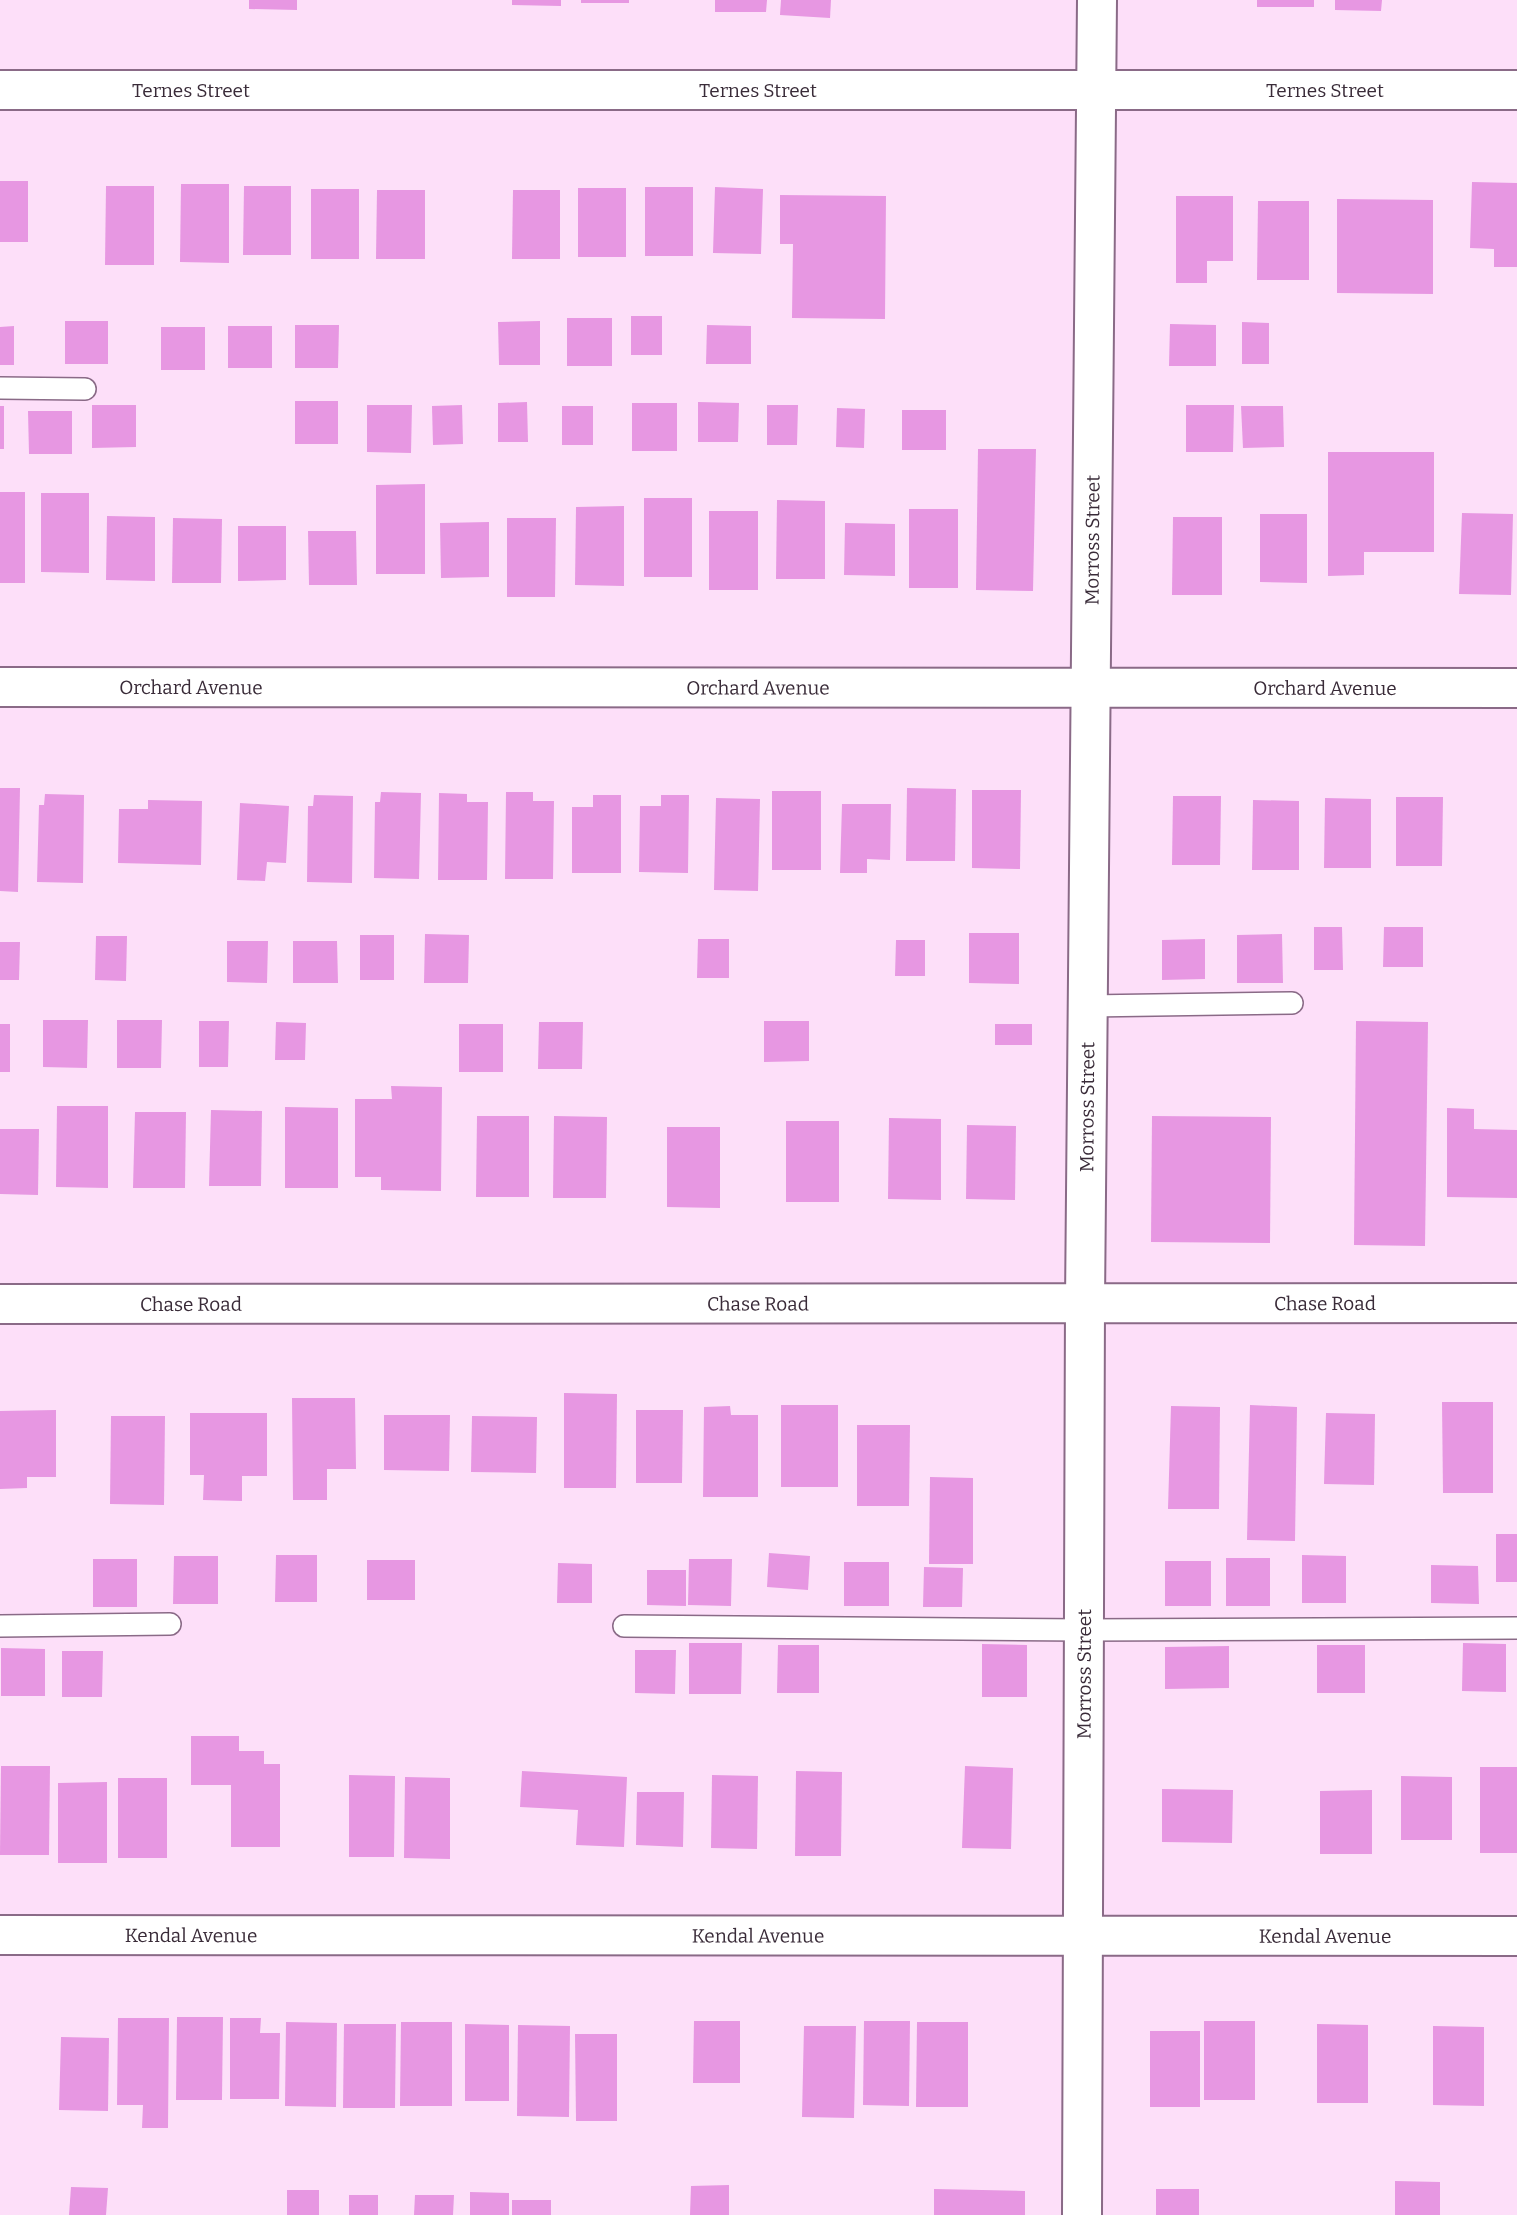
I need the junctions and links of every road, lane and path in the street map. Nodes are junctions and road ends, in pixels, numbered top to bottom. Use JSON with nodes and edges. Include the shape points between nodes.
{"nodes":[{"id":1,"x":1097,"y":0,"type":"edge"},
{"id":2,"x":0,"y":90,"type":"edge"},
{"id":3,"x":1096,"y":90,"type":"junction"},
{"id":4,"x":1517,"y":90,"type":"edge"},
{"id":5,"x":0,"y":388,"type":"edge"},
{"id":6,"x":85,"y":389,"type":"dead end"},
{"id":7,"x":0,"y":687,"type":"edge"},
{"id":8,"x":1517,"y":688,"type":"edge"},
{"id":9,"x":1091,"y":689,"type":"junction"},
{"id":10,"x":1292,"y":1003,"type":"dead end"},
{"id":11,"x":1088,"y":1006,"type":"junction"},
{"id":12,"x":1085,"y":1303,"type":"junction"},
{"id":13,"x":1517,"y":1303,"type":"edge"},
{"id":14,"x":0,"y":1304,"type":"edge"},
{"id":15,"x":170,"y":1624,"type":"dead end"},
{"id":16,"x":0,"y":1626,"type":"edge"},
{"id":17,"x":624,"y":1626,"type":"dead end"},
{"id":18,"x":1517,"y":1628,"type":"edge"},
{"id":19,"x":1084,"y":1630,"type":"junction"},
{"id":20,"x":1083,"y":1935,"type":"junction"},
{"id":21,"x":0,"y":1936,"type":"edge"},
{"id":22,"x":1517,"y":1936,"type":"edge"},
{"id":23,"x":1082,"y":2215,"type":"edge"}],
"edges":[{"from":1,"to":3,"type":"street","name":"Morross Street"},
{"from":2,"to":3,"type":"street","name":"Ternes Street"},
{"from":3,"to":4,"type":"street","name":"Ternes Street"},
{"from":3,"to":9,"type":"street","name":"Morross Street"},
{"from":5,"to":6,"type":"lane"},
{"from":7,"to":9,"type":"street","name":"Orchard Avenue"},
{"from":8,"to":9,"type":"street","name":"Orchard Avenue"},
{"from":9,"to":11,"type":"street","name":"Morross Street"},
{"from":10,"to":11,"type":"lane"},
{"from":11,"to":12,"type":"street","name":"Morross Street"},
{"from":12,"to":13,"type":"street","name":"Chase Road"},
{"from":12,"to":14,"type":"street","name":"Chase Road"},
{"from":12,"to":19,"type":"street","name":"Morross Street"},
{"from":15,"to":16,"type":"lane"},
{"from":17,"to":19,"type":"lane"},
{"from":18,"to":19,"type":"lane"},
{"from":19,"to":20,"type":"street","name":"Morross Street"},
{"from":20,"to":21,"type":"street","name":"Kendal Avenue"},
{"from":20,"to":22,"type":"street","name":"Kendal Avenue"},
{"from":20,"to":23,"type":"street","name":"Morross Street"}]}
